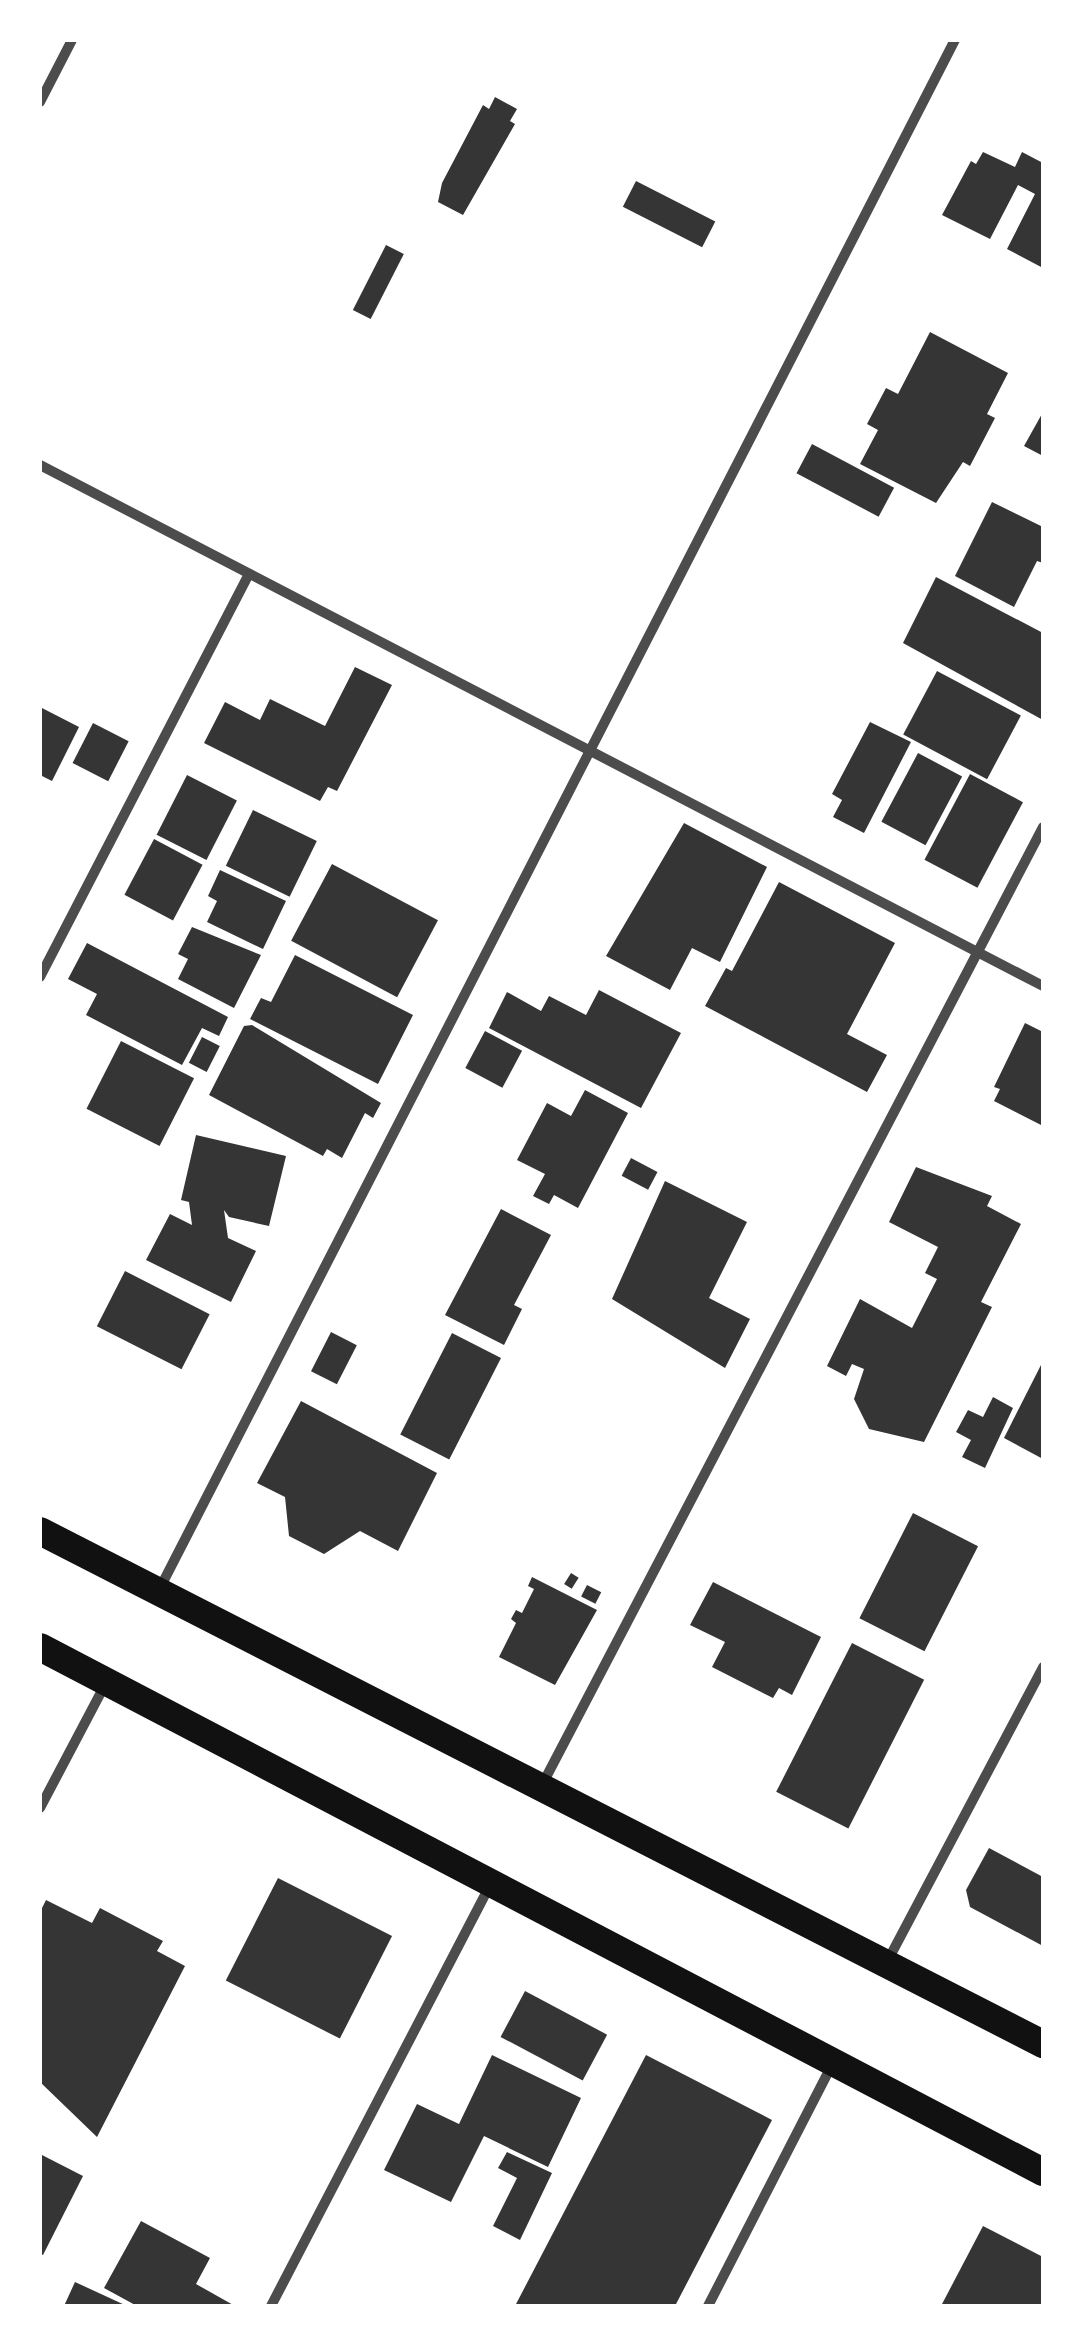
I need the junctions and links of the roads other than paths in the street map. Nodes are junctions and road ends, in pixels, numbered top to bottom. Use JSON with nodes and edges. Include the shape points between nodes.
{"nodes":[{"id":1,"x":72,"y":40,"type":"edge"},
{"id":2,"x":955,"y":40,"type":"edge"},
{"id":3,"x":40,"y":102,"type":"edge"},
{"id":4,"x":40,"y":465,"type":"edge"},
{"id":5,"x":249,"y":574,"type":"junction"},
{"id":6,"x":589,"y":750,"type":"junction"},
{"id":7,"x":1043,"y":826,"type":"edge"},
{"id":8,"x":978,"y":952,"type":"junction"},
{"id":9,"x":40,"y":977,"type":"edge"},
{"id":10,"x":1043,"y":986,"type":"edge"},
{"id":11,"x":40,"y":1531,"type":"edge"},
{"id":12,"x":158,"y":1593,"type":"junction"},
{"id":13,"x":40,"y":1647,"type":"edge"},
{"id":14,"x":1043,"y":1667,"type":"edge"},
{"id":15,"x":106,"y":1682,"type":"junction"},
{"id":16,"x":540,"y":1790,"type":"junction"},
{"id":17,"x":40,"y":1808,"type":"edge"},
{"id":18,"x":490,"y":1886,"type":"junction"},
{"id":19,"x":887,"y":1964,"type":"junction"},
{"id":20,"x":1043,"y":2044,"type":"edge"},
{"id":21,"x":833,"y":2064,"type":"junction"},
{"id":22,"x":1043,"y":2172,"type":"edge"},
{"id":23,"x":271,"y":2306,"type":"edge"},
{"id":24,"x":708,"y":2306,"type":"edge"}],
"edges":[{"from":1,"to":3,"type":"street"},
{"from":2,"to":6,"type":"street"},
{"from":4,"to":5,"type":"street"},
{"from":5,"to":6,"type":"street"},
{"from":5,"to":9,"type":"street"},
{"from":6,"to":8,"type":"street"},
{"from":6,"to":12,"type":"street"},
{"from":7,"to":8,"type":"street"},
{"from":8,"to":10,"type":"street"},
{"from":8,"to":16,"type":"street"},
{"from":11,"to":12,"type":"highway"},
{"from":12,"to":16,"type":"highway"},
{"from":13,"to":15,"type":"highway"},
{"from":14,"to":19,"type":"street"},
{"from":15,"to":17,"type":"street"},
{"from":15,"to":18,"type":"highway"},
{"from":16,"to":19,"type":"highway"},
{"from":18,"to":21,"type":"highway"},
{"from":18,"to":23,"type":"street"},
{"from":19,"to":20,"type":"highway"},
{"from":21,"to":22,"type":"highway"},
{"from":21,"to":24,"type":"street"}]}
